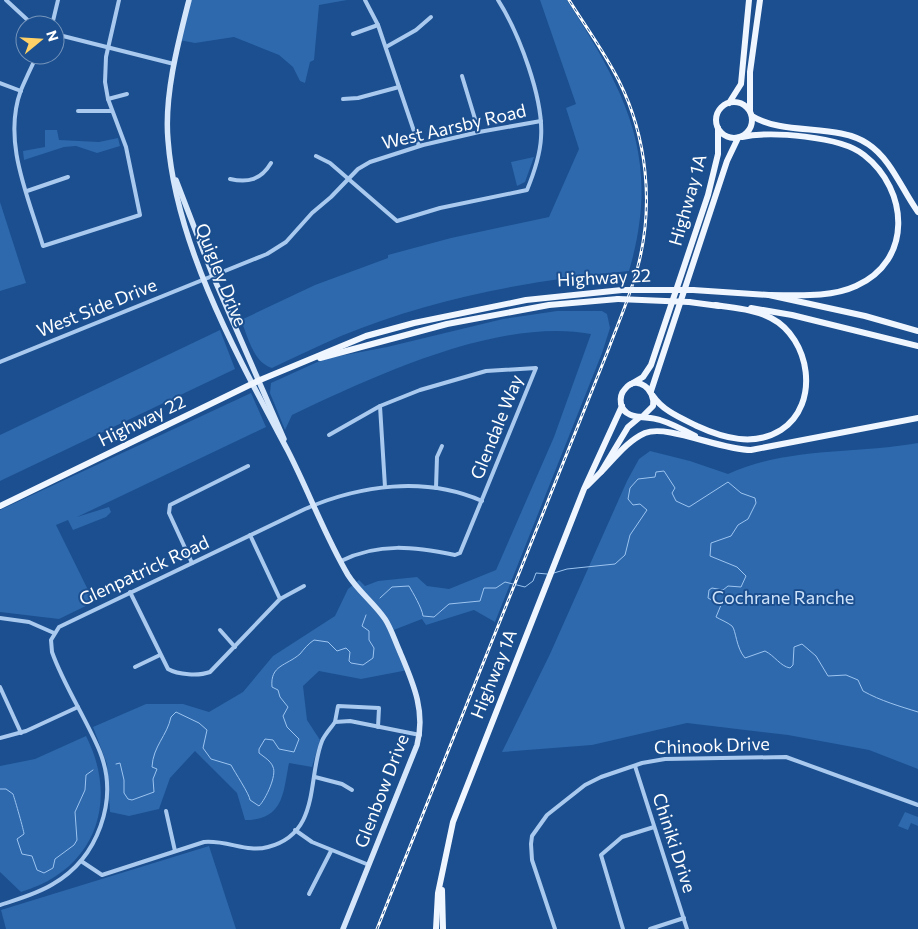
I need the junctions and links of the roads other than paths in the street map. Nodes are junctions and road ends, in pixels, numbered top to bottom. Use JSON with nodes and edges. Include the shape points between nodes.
{"nodes":[{"id":1,"x":6,"y":0,"type":"edge"},
{"id":2,"x":58,"y":0,"type":"edge"},
{"id":3,"x":119,"y":0,"type":"edge"},
{"id":4,"x":188,"y":0,"type":"edge"},
{"id":5,"x":365,"y":0,"type":"edge"},
{"id":6,"x":498,"y":0,"type":"edge"},
{"id":7,"x":749,"y":0,"type":"edge"},
{"id":8,"x":760,"y":0,"type":"edge"},
{"id":9,"x":22,"y":15,"type":"edge"},
{"id":10,"x":54,"y":15,"type":"edge"},
{"id":11,"x":431,"y":17,"type":"dead end"},
{"id":12,"x":378,"y":25,"type":"junction"},
{"id":13,"x":354,"y":34,"type":"dead end"},
{"id":14,"x":65,"y":37,"type":"edge"},
{"id":15,"x":386,"y":47,"type":"junction"},
{"id":16,"x":108,"y":48,"type":"junction"},
{"id":17,"x":175,"y":64,"type":"junction"},
{"id":18,"x":33,"y":65,"type":"edge"},
{"id":19,"x":462,"y":76,"type":"dead end"},
{"id":20,"x":0,"y":83,"type":"edge"},
{"id":21,"x":399,"y":87,"type":"junction"},
{"id":22,"x":21,"y":91,"type":"junction"},
{"id":23,"x":127,"y":94,"type":"dead end"},
{"id":24,"x":108,"y":99,"type":"junction"},
{"id":25,"x":343,"y":99,"type":"dead end"},
{"id":26,"x":728,"y":104,"type":"junction"},
{"id":27,"x":78,"y":111,"type":"dead end"},
{"id":28,"x":112,"y":112,"type":"junction"},
{"id":29,"x":751,"y":114,"type":"junction"},
{"id":30,"x":541,"y":122,"type":"junction"},
{"id":31,"x":718,"y":128,"type":"junction"},
{"id":32,"x":479,"y":132,"type":"junction"},
{"id":33,"x":740,"y":137,"type":"junction"},
{"id":34,"x":419,"y":146,"type":"junction"},
{"id":35,"x":316,"y":156,"type":"dead end"},
{"id":36,"x":271,"y":163,"type":"dead end"},
{"id":37,"x":173,"y":174,"type":"junction"},
{"id":38,"x":68,"y":177,"type":"dead end"},
{"id":39,"x":230,"y":179,"type":"dead end"},
{"id":40,"x":349,"y":179,"type":"junction"},
{"id":41,"x":27,"y":191,"type":"junction"},
{"id":42,"x":918,"y":212,"type":"edge"},
{"id":43,"x":213,"y":276,"type":"junction"},
{"id":44,"x":205,"y":279,"type":"junction"},
{"id":45,"x":769,"y":296,"type":"junction"},
{"id":46,"x":715,"y":305,"type":"junction"},
{"id":47,"x":918,"y":331,"type":"edge"},
{"id":48,"x":918,"y":346,"type":"edge"},
{"id":49,"x":0,"y":362,"type":"edge"},
{"id":50,"x":297,"y":364,"type":"junction"},
{"id":51,"x":260,"y":380,"type":"junction"},
{"id":52,"x":252,"y":384,"type":"junction"},
{"id":53,"x":631,"y":384,"type":"junction"},
{"id":54,"x":652,"y":394,"type":"junction"},
{"id":55,"x":380,"y":406,"type":"junction"},
{"id":56,"x":622,"y":406,"type":"junction"},
{"id":57,"x":641,"y":416,"type":"junction"},
{"id":58,"x":918,"y":418,"type":"edge"},
{"id":59,"x":329,"y":435,"type":"dead end"},
{"id":60,"x":713,"y":445,"type":"junction"},
{"id":61,"x":442,"y":446,"type":"dead end"},
{"id":62,"x":288,"y":452,"type":"junction"},
{"id":63,"x":248,"y":466,"type":"dead end"},
{"id":64,"x":601,"y":472,"type":"junction"},
{"id":65,"x":385,"y":487,"type":"junction"},
{"id":66,"x":436,"y":488,"type":"junction"},
{"id":67,"x":584,"y":489,"type":"junction"},
{"id":68,"x":482,"y":501,"type":"junction"},
{"id":69,"x":314,"y":505,"type":"junction"},
{"id":70,"x":0,"y":506,"type":"edge"},
{"id":71,"x":250,"y":535,"type":"junction"},
{"id":72,"x":341,"y":561,"type":"junction"},
{"id":73,"x":192,"y":563,"type":"junction"},
{"id":74,"x":304,"y":586,"type":"dead end"},
{"id":75,"x":130,"y":592,"type":"junction"},
{"id":76,"x":280,"y":599,"type":"junction"},
{"id":77,"x":0,"y":618,"type":"edge"},
{"id":78,"x":220,"y":630,"type":"dead end"},
{"id":79,"x":54,"y":633,"type":"junction"},
{"id":80,"x":235,"y":647,"type":"junction"},
{"id":81,"x":160,"y":655,"type":"junction"},
{"id":82,"x":135,"y":667,"type":"dead end"},
{"id":83,"x":0,"y":687,"type":"edge"},
{"id":84,"x":78,"y":707,"type":"junction"},
{"id":85,"x":335,"y":722,"type":"junction"},
{"id":86,"x":378,"y":727,"type":"junction"},
{"id":87,"x":22,"y":733,"type":"junction"},
{"id":88,"x":420,"y":735,"type":"junction"},
{"id":89,"x":0,"y":738,"type":"edge"},
{"id":90,"x":635,"y":766,"type":"junction"},
{"id":91,"x":315,"y":777,"type":"junction"},
{"id":92,"x":352,"y":790,"type":"dead end"},
{"id":93,"x":918,"y":805,"type":"edge"},
{"id":94,"x":166,"y":811,"type":"dead end"},
{"id":95,"x":654,"y":827,"type":"junction"},
{"id":96,"x":295,"y":830,"type":"junction"},
{"id":97,"x":331,"y":850,"type":"junction"},
{"id":98,"x":175,"y":852,"type":"junction"},
{"id":99,"x":81,"y":861,"type":"junction"},
{"id":100,"x":369,"y":865,"type":"junction"},
{"id":101,"x":442,"y":873,"type":"junction"},
{"id":102,"x":309,"y":894,"type":"dead end"},
{"id":103,"x":0,"y":905,"type":"edge"},
{"id":104,"x":684,"y":918,"type":"junction"},
{"id":105,"x":343,"y":929,"type":"edge"},
{"id":106,"x":436,"y":929,"type":"edge"},
{"id":107,"x":443,"y":929,"type":"edge"},
{"id":108,"x":555,"y":929,"type":"edge"},
{"id":109,"x":623,"y":929,"type":"edge"},
{"id":110,"x":650,"y":929,"type":"edge"},
{"id":111,"x":687,"y":929,"type":"edge"}],
"edges":[{"from":1,"to":9,"type":"street"},
{"from":2,"to":10,"type":"street"},
{"from":3,"to":16,"type":"street"},
{"from":4,"to":17,"type":"street","name":"Quigley Drive"},
{"from":5,"to":12,"type":"street"},
{"from":6,"to":30,"type":"street","via":[[514,29]]},
{"from":7,"to":26,"type":"main road","via":[[741,84]]},
{"from":8,"to":29,"type":"main road","via":[[750,72]]},
{"from":11,"to":15,"type":"street"},
{"from":12,"to":13,"type":"street"},
{"from":12,"to":15,"type":"street"},
{"from":14,"to":16,"type":"street"},
{"from":15,"to":21,"type":"street"},
{"from":16,"to":17,"type":"street"},
{"from":16,"to":24,"type":"street","via":[[105,82]]},
{"from":17,"to":37,"type":"street","name":"Quigley Drive","via":[[167,138]]},
{"from":18,"to":22,"type":"street"},
{"from":19,"to":32,"type":"street"},
{"from":20,"to":22,"type":"street"},
{"from":21,"to":25,"type":"street"},
{"from":21,"to":34,"type":"street"},
{"from":22,"to":41,"type":"street","via":[[15,144]]},
{"from":23,"to":24,"type":"street"},
{"from":24,"to":28,"type":"street"},
{"from":26,"to":29,"type":"main road","via":[[740,104]]},
{"from":26,"to":31,"type":"main road","via":[[717,115]]},
{"from":27,"to":28,"type":"street"},
{"from":28,"to":41,"type":"street","via":[[126,147],[140,215],[43,246]]},
{"from":29,"to":33,"type":"main road","via":[[750,128]]},
{"from":29,"to":42,"type":"main road","via":[[773,125],[850,136],[868,143],[892,171]]},
{"from":30,"to":32,"type":"street","name":"West Aarsby Road"},
{"from":30,"to":40,"type":"street","via":[[539,156],[528,190],[440,208],[397,221]]},
{"from":31,"to":33,"type":"main road","via":[[727,137]]},
{"from":31,"to":53,"type":"main road","name":"Highway 1A","via":[[716,167],[651,365],[643,377]]},
{"from":32,"to":34,"type":"street","name":"West Aarsby Road"},
{"from":33,"to":45,"type":"main road","via":[[763,133],[847,145],[864,154],[880,171],[893,193],[898,212],[896,248],[874,275],[856,286],[831,293]]},
{"from":33,"to":54,"type":"main road","name":"Highway 1A","via":[[726,161]]},
{"from":34,"to":40,"type":"street","name":"West Aarsby Road","via":[[370,162]]},
{"from":35,"to":40,"type":"street"},
{"from":36,"to":39,"type":"street","via":[[266,172],[252,180]]},
{"from":37,"to":43,"type":"street","name":"Quigley Drive"},
{"from":37,"to":44,"type":"street","name":"Quigley Drive","via":[[180,212]]},
{"from":38,"to":41,"type":"street"},
{"from":40,"to":43,"type":"street","name":"West Aarsby Road","via":[[286,242],[267,254]]},
{"from":43,"to":44,"type":"street","name":"West Aarsby Road"},
{"from":43,"to":51,"type":"street","name":"Quigley Drive"},
{"from":44,"to":49,"type":"street","name":"West Side Drive"},
{"from":44,"to":52,"type":"street","name":"Quigley Drive"},
{"from":45,"to":47,"type":"main road","name":"Highway 22"},
{"from":45,"to":50,"type":"main road","name":"Highway 22","bridge":true,"via":[[693,290],[622,290],[526,300],[414,323],[346,344]]},
{"from":46,"to":48,"type":"main road","name":"Highway 22","via":[[766,310]]},
{"from":46,"to":50,"type":"main road","name":"Highway 22","bridge":true,"via":[[618,299],[548,305],[447,324]]},
{"from":46,"to":54,"type":"main road","via":[[749,310],[770,318],[786,329],[798,344],[807,382],[803,400],[793,418],[781,430],[762,437],[735,439],[691,423],[664,408]]},
{"from":50,"to":51,"type":"main road","name":"Highway 22"},
{"from":51,"to":52,"type":"main road","name":"Highway 22"},
{"from":51,"to":62,"type":"street","name":"Glenbow Drive"},
{"from":52,"to":62,"type":"street","name":"Glenbow Drive"},
{"from":52,"to":70,"type":"main road","name":"Highway 22"},
{"from":53,"to":54,"type":"main road","via":[[642,384]]},
{"from":53,"to":56,"type":"main road","via":[[621,396]]},
{"from":54,"to":57,"type":"main road","via":[[653,406]]},
{"from":55,"to":59,"type":"street"},
{"from":55,"to":65,"type":"street"},
{"from":55,"to":68,"type":"street","name":"Glendale Way","via":[[420,390],[486,371],[536,368]]},
{"from":56,"to":57,"type":"main road","via":[[629,414]]},
{"from":56,"to":67,"type":"main road","name":"Highway 1A"},
{"from":57,"to":60,"type":"main road","via":[[668,423]]},
{"from":57,"to":64,"type":"main road","name":"Highway 1A","via":[[623,434]]},
{"from":58,"to":60,"type":"main road","via":[[751,450]]},
{"from":60,"to":64,"type":"main road","via":[[674,432],[653,431],[628,444]]},
{"from":61,"to":66,"type":"street","via":[[437,460]]},
{"from":62,"to":69,"type":"street","name":"Glenbow Drive"},
{"from":63,"to":73,"type":"street","via":[[170,506],[170,515]]},
{"from":64,"to":67,"type":"main road","name":"Highway 1A"},
{"from":65,"to":66,"type":"street","name":"Glenpatrick Road"},
{"from":65,"to":69,"type":"street","name":"Glenpatrick Road","via":[[352,492]]},
{"from":66,"to":68,"type":"street","name":"Glenpatrick Road"},
{"from":67,"to":101,"type":"main road","name":"Highway 1A","via":[[453,822]]},
{"from":68,"to":72,"type":"street","name":"Glendale Way","via":[[462,550],[457,554],[393,547],[363,552]]},
{"from":69,"to":71,"type":"street","name":"Glenpatrick Road"},
{"from":69,"to":72,"type":"street","name":"Glenbow Drive"},
{"from":71,"to":73,"type":"street","name":"Glenpatrick Road"},
{"from":71,"to":76,"type":"street"},
{"from":72,"to":88,"type":"street","name":"Glenbow Drive","via":[[349,577],[391,631],[416,689]]},
{"from":73,"to":75,"type":"street","name":"Glenpatrick Road"},
{"from":74,"to":76,"type":"street"},
{"from":75,"to":79,"type":"street","name":"Glenpatrick Road","via":[[62,625]]},
{"from":75,"to":81,"type":"street"},
{"from":76,"to":80,"type":"street"},
{"from":77,"to":79,"type":"street","via":[[29,622]]},
{"from":78,"to":80,"type":"street"},
{"from":79,"to":84,"type":"street","via":[[52,652]]},
{"from":80,"to":81,"type":"street","via":[[215,669],[203,674],[172,672]]},
{"from":81,"to":82,"type":"street"},
{"from":83,"to":87,"type":"street"},
{"from":84,"to":87,"type":"street"},
{"from":84,"to":99,"type":"street","via":[[102,758],[107,789],[100,827]]},
{"from":85,"to":86,"type":"street","via":[[350,721]]},
{"from":85,"to":86,"type":"street","via":[[338,706],[379,708]]},
{"from":85,"to":91,"type":"street","via":[[323,740]]},
{"from":86,"to":88,"type":"street"},
{"from":87,"to":89,"type":"street"},
{"from":88,"to":100,"type":"street","name":"Glenbow Drive"},
{"from":90,"to":93,"type":"street","name":"Chinook Drive","via":[[670,758],[789,757]]},
{"from":90,"to":95,"type":"street","name":"Chiniki Drive"},
{"from":90,"to":108,"type":"street","name":"Chinook Drive","via":[[588,783],[543,818],[534,832],[531,854]]},
{"from":91,"to":92,"type":"street"},
{"from":91,"to":96,"type":"street","via":[[310,804]]},
{"from":94,"to":98,"type":"street"},
{"from":95,"to":104,"type":"street","name":"Chiniki Drive"},
{"from":95,"to":109,"type":"street","via":[[622,837],[601,855]]},
{"from":96,"to":97,"type":"street"},
{"from":96,"to":98,"type":"street","via":[[284,840],[268,847],[249,849],[219,840]]},
{"from":97,"to":100,"type":"street"},
{"from":97,"to":102,"type":"street"},
{"from":98,"to":99,"type":"street","via":[[102,875]]},
{"from":99,"to":103,"type":"street","via":[[52,885]]},
{"from":100,"to":105,"type":"street","name":"Glenbow Drive"},
{"from":101,"to":106,"type":"main road","name":"Highway 1A"},
{"from":101,"to":107,"type":"main road","name":"Highway 1A"},
{"from":104,"to":110,"type":"street"},
{"from":104,"to":111,"type":"street","name":"Chiniki Drive"}]}
